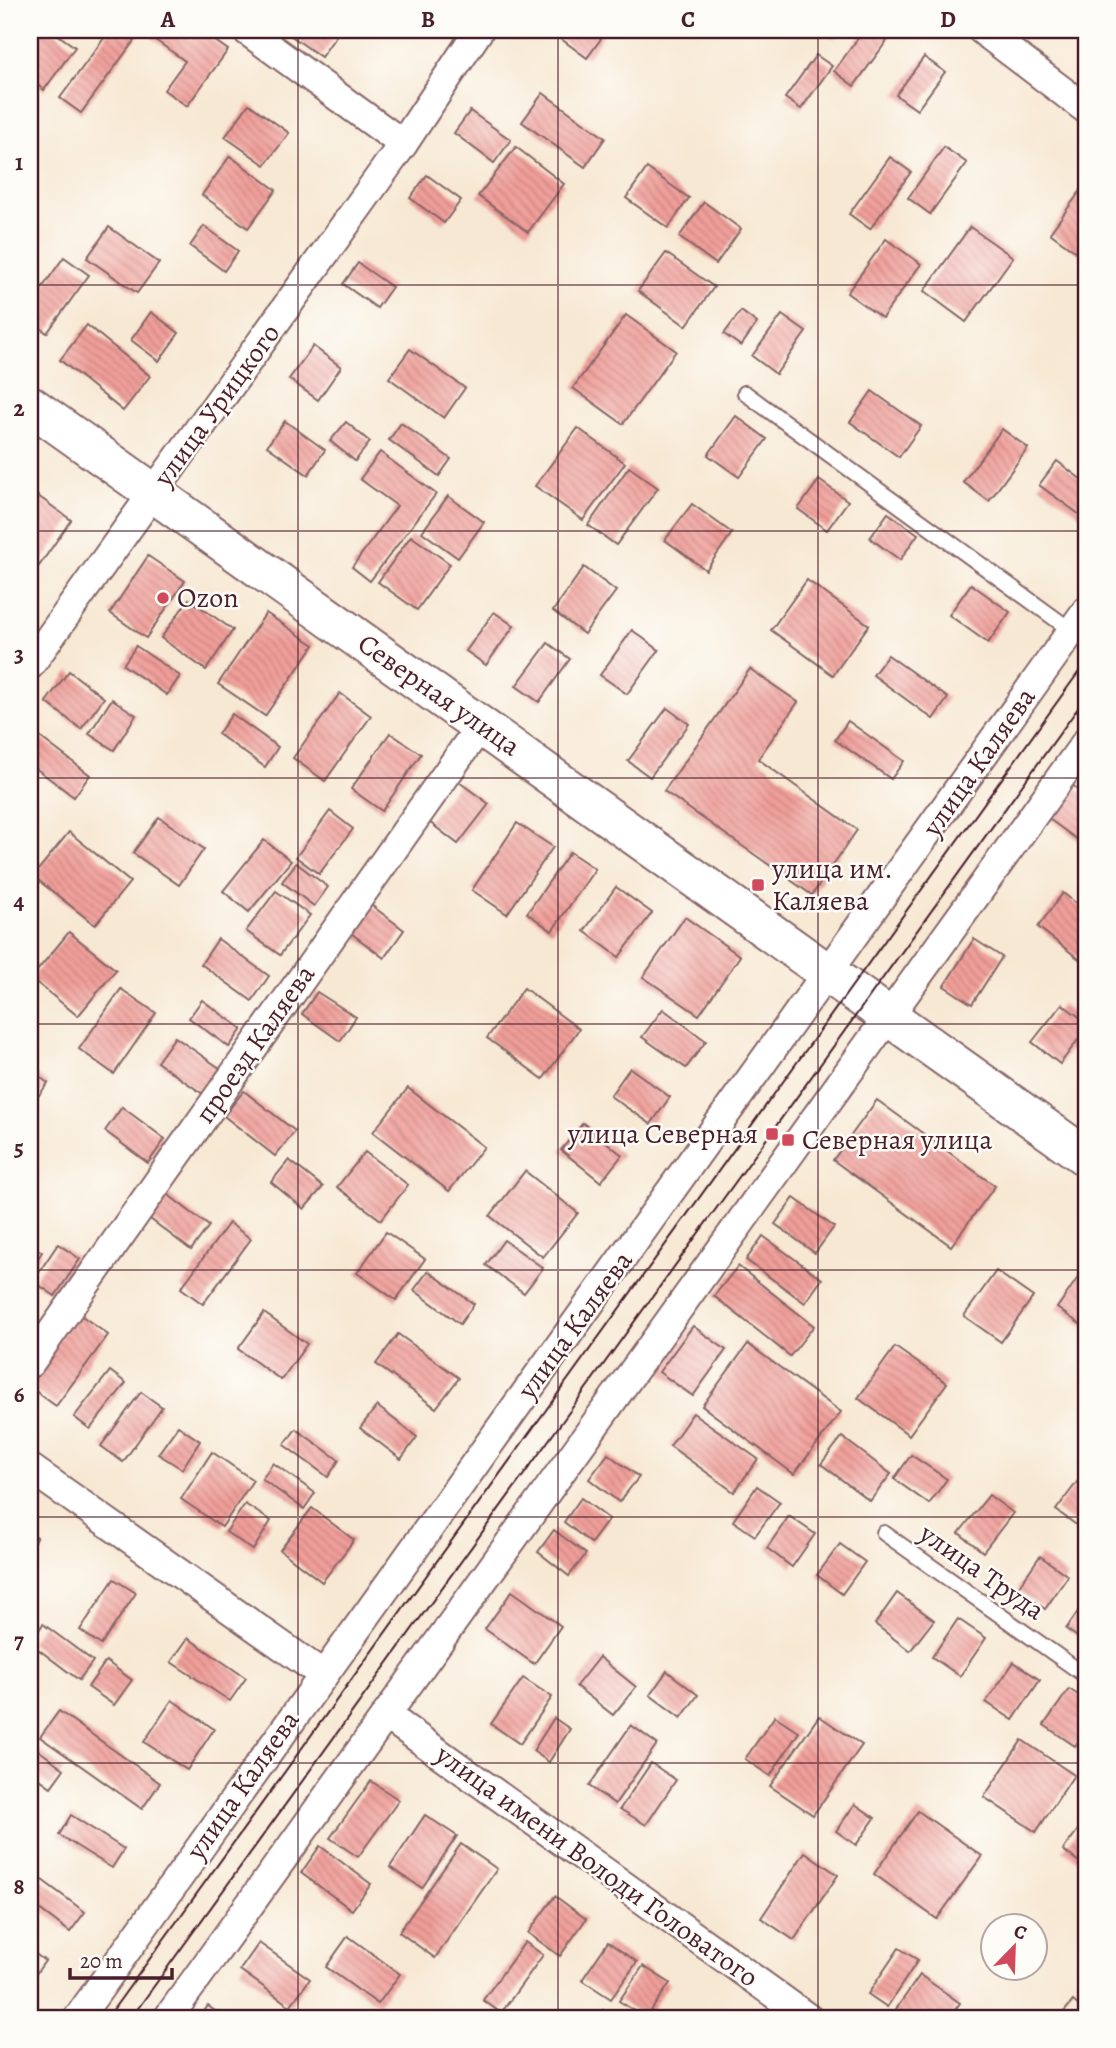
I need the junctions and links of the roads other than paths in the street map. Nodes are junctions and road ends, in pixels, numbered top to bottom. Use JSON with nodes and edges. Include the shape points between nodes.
{"nodes":[{"id":1,"x":246,"y":30,"type":"edge"},
{"id":2,"x":479,"y":30,"type":"edge"},
{"id":3,"x":983,"y":30,"type":"edge"},
{"id":4,"x":1086,"y":109,"type":"edge"},
{"id":5,"x":403,"y":144,"type":"junction"},
{"id":6,"x":745,"y":393,"type":"dead end"},
{"id":7,"x":30,"y":405,"type":"edge"},
{"id":8,"x":154,"y":492,"type":"junction"},
{"id":9,"x":1079,"y":621,"type":"edge"},
{"id":10,"x":30,"y":665,"type":"edge"},
{"id":11,"x":481,"y":725,"type":"junction"},
{"id":12,"x":1086,"y":742,"type":"edge"},
{"id":13,"x":830,"y":973,"type":"junction"},
{"id":14,"x":891,"y":1017,"type":"junction"},
{"id":15,"x":1086,"y":1157,"type":"edge"},
{"id":16,"x":30,"y":1363,"type":"edge"},
{"id":17,"x":30,"y":1468,"type":"edge"},
{"id":18,"x":884,"y":1533,"type":"dead end"},
{"id":19,"x":322,"y":1674,"type":"junction"},
{"id":20,"x":1086,"y":1676,"type":"edge"},
{"id":21,"x":386,"y":1715,"type":"junction"},
{"id":22,"x":78,"y":2018,"type":"edge"},
{"id":23,"x":168,"y":2018,"type":"edge"},
{"id":24,"x":808,"y":2018,"type":"edge"}],
"edges":[{"from":1,"to":5,"type":"street"},
{"from":2,"to":5,"type":"street","name":"улица Урицкого"},
{"from":3,"to":4,"type":"street"},
{"from":5,"to":8,"type":"street","name":"улица Урицкого"},
{"from":6,"to":9,"type":"lane","name":"улица Каляева"},
{"from":7,"to":8,"type":"main road","name":"Северная улица"},
{"from":8,"to":10,"type":"street","name":"улица Урицкого"},
{"from":8,"to":11,"type":"main road","name":"Северная улица"},
{"from":9,"to":13,"type":"street","name":"улица Каляева"},
{"from":11,"to":13,"type":"main road","name":"Северная улица"},
{"from":11,"to":16,"type":"street","name":"проезд Каляева"},
{"from":12,"to":14,"type":"street"},
{"from":13,"to":14,"type":"main road","name":"Северная улица"},
{"from":13,"to":19,"type":"street","name":"улица Каляева"},
{"from":14,"to":15,"type":"main road","name":"Северная улица"},
{"from":14,"to":21,"type":"street"},
{"from":17,"to":19,"type":"street"},
{"from":18,"to":20,"type":"lane","name":"улица Труда"},
{"from":19,"to":22,"type":"street","name":"улица Каляева"},
{"from":21,"to":23,"type":"street"},
{"from":21,"to":24,"type":"street","name":"улица имени Володи Головатого"}]}
